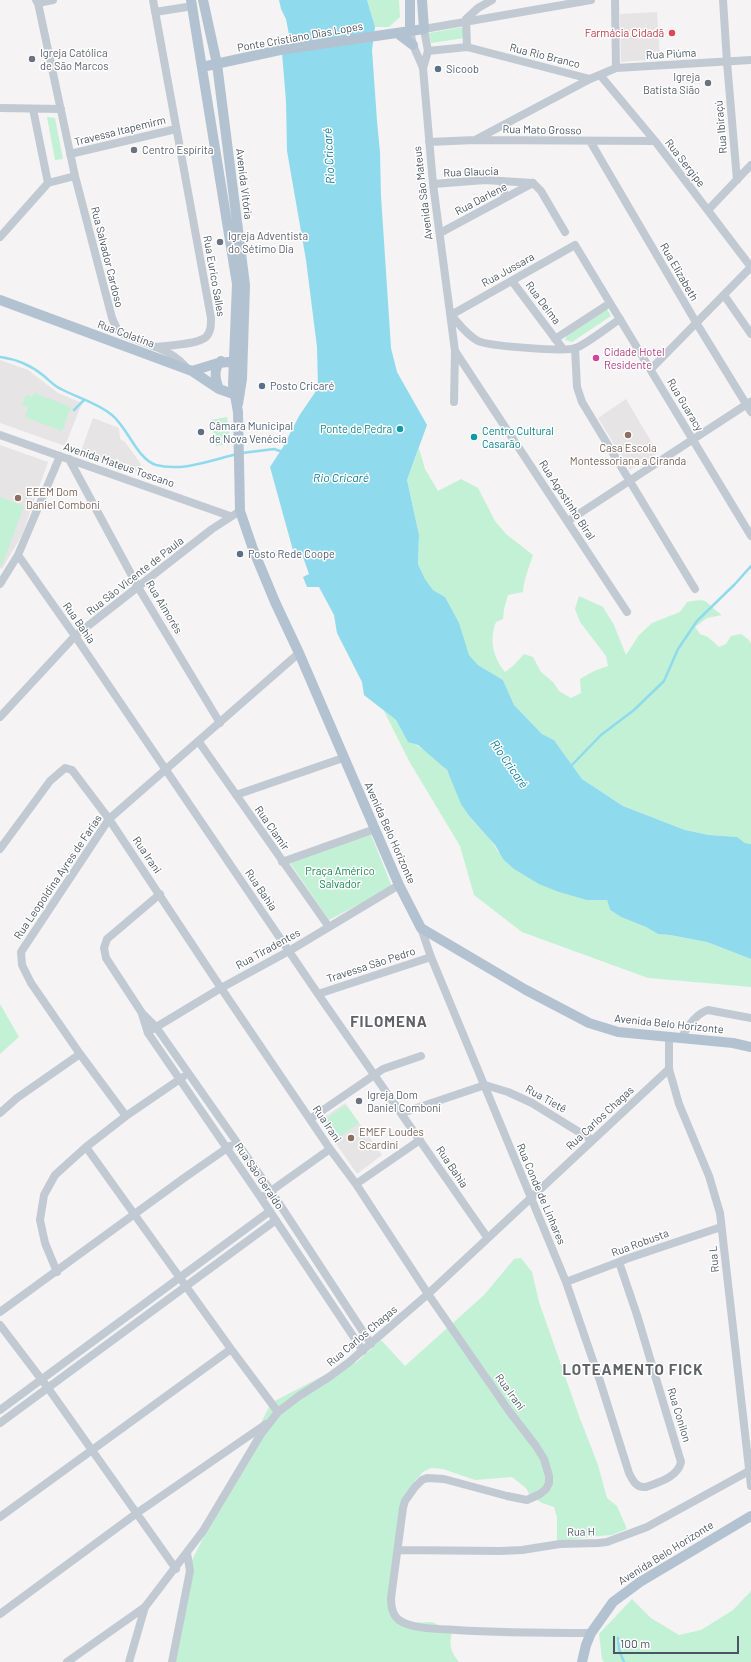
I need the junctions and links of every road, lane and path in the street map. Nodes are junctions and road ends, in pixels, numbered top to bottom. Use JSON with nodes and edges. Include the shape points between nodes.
{"nodes":[{"id":1,"x":53,"y":0,"type":"edge"},
{"id":2,"x":153,"y":0,"type":"edge"},
{"id":3,"x":203,"y":0,"type":"edge"},
{"id":4,"x":410,"y":0,"type":"edge"},
{"id":5,"x":422,"y":0,"type":"edge"},
{"id":6,"x":492,"y":0,"type":"edge"},
{"id":7,"x":591,"y":0,"type":"edge"},
{"id":8,"x":615,"y":0,"type":"edge"},
{"id":9,"x":723,"y":0,"type":"edge"},
{"id":10,"x":37,"y":2,"type":"edge"},
{"id":11,"x":192,"y":3,"type":"edge"},
{"id":12,"x":155,"y":12,"type":"junction"},
{"id":13,"x":411,"y":12,"type":"junction"},
{"id":14,"x":465,"y":22,"type":"junction"},
{"id":15,"x":424,"y":29,"type":"junction"},
{"id":16,"x":410,"y":31,"type":"junction"},
{"id":17,"x":393,"y":34,"type":"junction"},
{"id":18,"x":413,"y":45,"type":"junction"},
{"id":19,"x":466,"y":47,"type":"junction"},
{"id":20,"x":428,"y":51,"type":"junction"},
{"id":21,"x":751,"y":60,"type":"edge"},
{"id":22,"x":726,"y":62,"type":"junction"},
{"id":23,"x":217,"y":64,"type":"junction"},
{"id":24,"x":202,"y":67,"type":"junction"},
{"id":25,"x":423,"y":68,"type":"junction"},
{"id":26,"x":616,"y":68,"type":"junction"},
{"id":27,"x":600,"y":75,"type":"junction"},
{"id":28,"x":590,"y":79,"type":"junction"},
{"id":29,"x":0,"y":108,"type":"edge"},
{"id":30,"x":33,"y":109,"type":"junction"},
{"id":31,"x":60,"y":109,"type":"junction"},
{"id":32,"x":176,"y":129,"type":"junction"},
{"id":33,"x":475,"y":140,"type":"junction"},
{"id":34,"x":590,"y":141,"type":"junction"},
{"id":35,"x":654,"y":141,"type":"junction"},
{"id":36,"x":429,"y":142,"type":"junction"},
{"id":37,"x":70,"y":154,"type":"junction"},
{"id":38,"x":751,"y":165,"type":"edge"},
{"id":39,"x":75,"y":176,"type":"junction"},
{"id":40,"x":736,"y":180,"type":"junction"},
{"id":41,"x":502,"y":181,"type":"junction"},
{"id":42,"x":48,"y":183,"type":"junction"},
{"id":43,"x":533,"y":183,"type":"junction"},
{"id":44,"x":434,"y":184,"type":"junction"},
{"id":45,"x":505,"y":198,"type":"junction"},
{"id":46,"x":708,"y":210,"type":"junction"},
{"id":47,"x":564,"y":232,"type":"dead end"},
{"id":48,"x":440,"y":234,"type":"junction"},
{"id":49,"x":0,"y":236,"type":"edge"},
{"id":50,"x":575,"y":245,"type":"joint"},
{"id":51,"x":751,"y":267,"type":"edge"},
{"id":52,"x":512,"y":281,"type":"junction"},
{"id":53,"x":724,"y":295,"type":"junction"},
{"id":54,"x":0,"y":300,"type":"edge"},
{"id":55,"x":610,"y":303,"type":"junction"},
{"id":56,"x":451,"y":315,"type":"junction"},
{"id":57,"x":620,"y":319,"type":"junction"},
{"id":58,"x":697,"y":324,"type":"junction"},
{"id":59,"x":751,"y":334,"type":"edge"},
{"id":60,"x":555,"y":339,"type":"junction"},
{"id":61,"x":154,"y":347,"type":"junction"},
{"id":62,"x":575,"y":348,"type":"junction"},
{"id":63,"x":234,"y":349,"type":"junction"},
{"id":64,"x":563,"y":349,"type":"junction"},
{"id":65,"x":455,"y":351,"type":"junction"},
{"id":66,"x":238,"y":361,"type":"junction"},
{"id":67,"x":218,"y":363,"type":"junction"},
{"id":68,"x":651,"y":369,"type":"junction"},
{"id":69,"x":190,"y":371,"type":"junction"},
{"id":70,"x":219,"y":389,"type":"junction"},
{"id":71,"x":237,"y":395,"type":"junction"},
{"id":72,"x":454,"y":402,"type":"dead end"},
{"id":73,"x":750,"y":406,"type":"edge"},
{"id":74,"x":0,"y":435,"type":"edge"},
{"id":75,"x":692,"y":439,"type":"junction"},
{"id":76,"x":60,"y":456,"type":"junction"},
{"id":77,"x":69,"y":460,"type":"junction"},
{"id":78,"x":630,"y":481,"type":"junction"},
{"id":79,"x":235,"y":513,"type":"junction"},
{"id":80,"x":568,"y":521,"type":"junction"},
{"id":81,"x":751,"y":536,"type":"edge"},
{"id":82,"x":18,"y":555,"type":"junction"},
{"id":83,"x":0,"y":584,"type":"edge"},
{"id":84,"x":138,"y":587,"type":"junction"},
{"id":85,"x":695,"y":589,"type":"dead end"},
{"id":86,"x":627,"y":612,"type":"dead end"},
{"id":87,"x":75,"y":636,"type":"junction"},
{"id":88,"x":299,"y":653,"type":"junction"},
{"id":89,"x":0,"y":717,"type":"edge"},
{"id":90,"x":220,"y":723,"type":"junction"},
{"id":91,"x":199,"y":742,"type":"junction"},
{"id":92,"x":343,"y":758,"type":"junction"},
{"id":93,"x":166,"y":771,"type":"junction"},
{"id":94,"x":236,"y":795,"type":"junction"},
{"id":95,"x":109,"y":819,"type":"junction"},
{"id":96,"x":375,"y":829,"type":"junction"},
{"id":97,"x":1,"y":846,"type":"edge"},
{"id":98,"x":282,"y":862,"type":"junction"},
{"id":99,"x":399,"y":885,"type":"junction"},
{"id":100,"x":160,"y":894,"type":"junction"},
{"id":101,"x":328,"y":927,"type":"junction"},
{"id":102,"x":421,"y":928,"type":"junction"},
{"id":103,"x":289,"y":951,"type":"junction"},
{"id":104,"x":431,"y":957,"type":"junction"},
{"id":105,"x":221,"y":988,"type":"junction"},
{"id":106,"x":318,"y":994,"type":"junction"},
{"id":107,"x":142,"y":1013,"type":"junction"},
{"id":108,"x":751,"y":1018,"type":"edge"},
{"id":109,"x":156,"y":1027,"type":"junction"},
{"id":110,"x":148,"y":1033,"type":"junction"},
{"id":111,"x":669,"y":1037,"type":"junction"},
{"id":112,"x":681,"y":1038,"type":"junction"},
{"id":113,"x":751,"y":1047,"type":"edge"},
{"id":114,"x":80,"y":1054,"type":"junction"},
{"id":115,"x":421,"y":1056,"type":"dead end"},
{"id":116,"x":668,"y":1069,"type":"junction"},
{"id":117,"x":188,"y":1073,"type":"junction"},
{"id":118,"x":374,"y":1075,"type":"junction"},
{"id":119,"x":179,"y":1079,"type":"junction"},
{"id":120,"x":485,"y":1085,"type":"junction"},
{"id":121,"x":0,"y":1113,"type":"edge"},
{"id":122,"x":402,"y":1113,"type":"junction"},
{"id":123,"x":126,"y":1116,"type":"junction"},
{"id":124,"x":310,"y":1119,"type":"junction"},
{"id":125,"x":420,"y":1140,"type":"junction"},
{"id":126,"x":592,"y":1140,"type":"junction"},
{"id":127,"x":236,"y":1142,"type":"junction"},
{"id":128,"x":86,"y":1147,"type":"junction"},
{"id":129,"x":227,"y":1148,"type":"junction"},
{"id":130,"x":330,"y":1149,"type":"junction"},
{"id":131,"x":356,"y":1184,"type":"junction"},
{"id":132,"x":272,"y":1191,"type":"junction"},
{"id":133,"x":261,"y":1198,"type":"junction"},
{"id":134,"x":530,"y":1198,"type":"junction"},
{"id":135,"x":270,"y":1211,"type":"junction"},
{"id":136,"x":135,"y":1213,"type":"junction"},
{"id":137,"x":276,"y":1220,"type":"junction"},
{"id":138,"x":721,"y":1227,"type":"junction"},
{"id":139,"x":487,"y":1237,"type":"junction"},
{"id":140,"x":619,"y":1262,"type":"junction"},
{"id":141,"x":57,"y":1272,"type":"junction"},
{"id":142,"x":180,"y":1278,"type":"junction"},
{"id":143,"x":566,"y":1282,"type":"junction"},
{"id":144,"x":187,"y":1286,"type":"junction"},
{"id":145,"x":428,"y":1294,"type":"junction"},
{"id":146,"x":0,"y":1312,"type":"edge"},
{"id":147,"x":0,"y":1325,"type":"edge"},
{"id":148,"x":371,"y":1344,"type":"junction"},
{"id":149,"x":231,"y":1349,"type":"junction"},
{"id":150,"x":362,"y":1350,"type":"junction"},
{"id":151,"x":42,"y":1379,"type":"junction"},
{"id":152,"x":48,"y":1388,"type":"junction"},
{"id":153,"x":0,"y":1410,"type":"edge"},
{"id":154,"x":278,"y":1412,"type":"junction"},
{"id":155,"x":271,"y":1420,"type":"junction"},
{"id":156,"x":0,"y":1423,"type":"edge"},
{"id":157,"x":92,"y":1451,"type":"junction"},
{"id":158,"x":749,"y":1472,"type":"junction"},
{"id":159,"x":629,"y":1473,"type":"joint"},
{"id":160,"x":751,"y":1486,"type":"edge"},
{"id":161,"x":137,"y":1513,"type":"junction"},
{"id":162,"x":751,"y":1516,"type":"edge"},
{"id":163,"x":0,"y":1517,"type":"edge"},
{"id":164,"x":398,"y":1550,"type":"junction"},
{"id":165,"x":187,"y":1553,"type":"junction"},
{"id":166,"x":176,"y":1569,"type":"junction"},
{"id":167,"x":145,"y":1607,"type":"junction"},
{"id":168,"x":0,"y":1614,"type":"edge"},
{"id":169,"x":591,"y":1633,"type":"junction"},
{"id":170,"x":67,"y":1662,"type":"edge"},
{"id":171,"x":129,"y":1662,"type":"edge"},
{"id":172,"x":172,"y":1662,"type":"edge"},
{"id":173,"x":582,"y":1662,"type":"edge"}],
"edges":[{"from":1,"to":10,"type":"street"},
{"from":2,"to":12,"type":"street","name":"Rua Eurico Salles"},
{"from":3,"to":23,"type":"main road","name":"Avenida Vitória"},
{"from":4,"to":13,"type":"main road"},
{"from":5,"to":15,"type":"main road","name":"Avenida São Mateus"},
{"from":6,"to":14,"type":"street","via":[[474,10]]},
{"from":7,"to":14,"type":"street"},
{"from":8,"to":26,"type":"street"},
{"from":9,"to":22,"type":"street","name":"Rua Ibiraçú"},
{"from":10,"to":31,"type":"street","name":"Rua Salvador Cardoso"},
{"from":11,"to":12,"type":"street"},
{"from":11,"to":24,"type":"main road","name":"Avenida Vitória"},
{"from":12,"to":32,"type":"street","name":"Rua Eurico Salles"},
{"from":13,"to":16,"type":"main road"},
{"from":13,"to":17,"type":"main road"},
{"from":14,"to":15,"type":"street"},
{"from":14,"to":19,"type":"street"},
{"from":15,"to":16,"type":"main road","name":"Ponte Cristiano Dias Lopes"},
{"from":15,"to":20,"type":"street","name":"Avenida São Mateus"},
{"from":16,"to":17,"type":"main road","name":"Ponte Cristiano Dias Lopes"},
{"from":16,"to":18,"type":"street","name":"Avenida São Mateus"},
{"from":17,"to":18,"type":"main road"},
{"from":17,"to":23,"type":"main road","name":"Ponte Cristiano Dias Lopes","via":[[280,50]]},
{"from":18,"to":25,"type":"street","name":"Avenida São Mateus"},
{"from":19,"to":20,"type":"street"},
{"from":19,"to":28,"type":"street","name":"Rua Rio Branco"},
{"from":20,"to":25,"type":"street","name":"Avenida São Mateus"},
{"from":21,"to":22,"type":"street","name":"Rua Piúma"},
{"from":22,"to":26,"type":"street","name":"Rua Piúma"},
{"from":22,"to":40,"type":"street","name":"Rua Ibiraçú"},
{"from":23,"to":24,"type":"main road","name":"Ponte Cristiano Dias Lopes"},
{"from":23,"to":66,"type":"main road","name":"Avenida Vitória","via":[[245,285]]},
{"from":24,"to":63,"type":"main road","name":"Avenida Vitória","via":[[237,284]]},
{"from":25,"to":36,"type":"street","name":"Avenida São Mateus"},
{"from":26,"to":27,"type":"street","name":"Rua Rio Branco"},
{"from":27,"to":28,"type":"street","name":"Rua Rio Branco"},
{"from":27,"to":35,"type":"street","name":"Rua Sergipe"},
{"from":28,"to":33,"type":"street"},
{"from":29,"to":30,"type":"street"},
{"from":30,"to":31,"type":"street"},
{"from":30,"to":42,"type":"street"},
{"from":31,"to":37,"type":"street","name":"Rua Salvador Cardoso"},
{"from":32,"to":37,"type":"street","name":"Travessa Itapemirm"},
{"from":32,"to":61,"type":"street","name":"Rua Eurico Salles","via":[[211,325],[207,335],[199,341]]},
{"from":33,"to":34,"type":"street","name":"Rua Mato Grosso"},
{"from":33,"to":36,"type":"street","name":"Rua Mato Grosso"},
{"from":34,"to":35,"type":"street","name":"Rua Mato Grosso"},
{"from":34,"to":58,"type":"street","name":"Rua Elizabeth"},
{"from":35,"to":46,"type":"street","name":"Rua Sergipe"},
{"from":36,"to":44,"type":"street","name":"Avenida São Mateus"},
{"from":37,"to":39,"type":"street","name":"Rua Salvador Cardoso"},
{"from":38,"to":40,"type":"street"},
{"from":39,"to":42,"type":"street"},
{"from":39,"to":61,"type":"street","name":"Rua Salvador Cardoso","via":[[108,308],[115,326],[123,334]]},
{"from":40,"to":46,"type":"street"},
{"from":41,"to":43,"type":"street","name":"Rua Glaucia"},
{"from":41,"to":44,"type":"street","name":"Rua Glaucia"},
{"from":41,"to":45,"type":"street"},
{"from":42,"to":49,"type":"street"},
{"from":43,"to":45,"type":"street","name":"Rua Darlene"},
{"from":43,"to":47,"type":"street","via":[[541,191]]},
{"from":44,"to":48,"type":"street","name":"Avenida São Mateus"},
{"from":45,"to":48,"type":"street","name":"Rua Darlene"},
{"from":46,"to":51,"type":"street","name":"Rua Sergipe"},
{"from":48,"to":56,"type":"street","name":"Avenida São Mateus"},
{"from":50,"to":52,"type":"street","name":"Rua Jussara"},
{"from":50,"to":55,"type":"street","name":"Rua Guaracy"},
{"from":51,"to":53,"type":"street"},
{"from":52,"to":56,"type":"street","name":"Rua Jussara"},
{"from":52,"to":60,"type":"street","name":"Rua Delma"},
{"from":53,"to":58,"type":"street"},
{"from":53,"to":59,"type":"street"},
{"from":54,"to":69,"type":"main road","name":"Rua Colatina"},
{"from":55,"to":57,"type":"street","name":"Rua Guaracy"},
{"from":55,"to":60,"type":"street"},
{"from":56,"to":64,"type":"street","via":[[472,337],[487,344]]},
{"from":56,"to":65,"type":"street","name":"Rua Agostinho Biral"},
{"from":57,"to":62,"type":"street"},
{"from":57,"to":68,"type":"street","name":"Rua Guaracy"},
{"from":58,"to":68,"type":"street"},
{"from":58,"to":73,"type":"street","name":"Rua Elizabeth"},
{"from":60,"to":64,"type":"street","name":"Rua Delma"},
{"from":61,"to":69,"type":"street","name":"Rua Salvador Cardoso","via":[[178,359]]},
{"from":62,"to":64,"type":"street"},
{"from":62,"to":78,"type":"street","via":[[578,393]]},
{"from":63,"to":66,"type":"main road","name":"Avenida Vitória"},
{"from":63,"to":67,"type":"main road"},
{"from":65,"to":72,"type":"street"},
{"from":65,"to":80,"type":"street","name":"Rua Agostinho Biral"},
{"from":66,"to":67,"type":"main road"},
{"from":66,"to":71,"type":"main road","name":"Avenida Vitória"},
{"from":67,"to":69,"type":"main road"},
{"from":67,"to":70,"type":"main road","via":[[215,376]]},
{"from":68,"to":75,"type":"street","name":"Rua Guaracy"},
{"from":69,"to":70,"type":"main road","name":"Rua Colatina"},
{"from":70,"to":71,"type":"main road","name":"Rua Colatina"},
{"from":71,"to":79,"type":"main road","name":"Avenida Belo Horizonte","via":[[239,461]]},
{"from":73,"to":75,"type":"street"},
{"from":74,"to":76,"type":"street","name":"Avenida Mateus Toscano"},
{"from":75,"to":78,"type":"street"},
{"from":75,"to":81,"type":"street","name":"Rua Guaracy"},
{"from":76,"to":77,"type":"street","name":"Avenida Mateus Toscano"},
{"from":76,"to":82,"type":"street"},
{"from":77,"to":79,"type":"street","name":"Avenida Mateus Toscano"},
{"from":77,"to":84,"type":"street","name":"Rua Aimorés"},
{"from":78,"to":80,"type":"street"},
{"from":78,"to":85,"type":"street"},
{"from":79,"to":84,"type":"street","name":"Rua São Vicente de Paula"},
{"from":79,"to":88,"type":"main road","name":"Avenida Belo Horizonte"},
{"from":80,"to":86,"type":"street","name":"Rua Agostinho Biral"},
{"from":82,"to":83,"type":"street"},
{"from":82,"to":87,"type":"street","name":"Rua Bahia"},
{"from":84,"to":87,"type":"street","name":"Rua São Vicente de Paula"},
{"from":84,"to":90,"type":"street","name":"Rua Aimorés"},
{"from":87,"to":89,"type":"street","name":"Rua São Vicente de Paula"},
{"from":87,"to":93,"type":"street","name":"Rua Bahia"},
{"from":88,"to":90,"type":"street","name":"Rua Leopoldina Ayres de Farias"},
{"from":88,"to":92,"type":"main road","name":"Avenida Belo Horizonte"},
{"from":90,"to":91,"type":"street","name":"Rua Leopoldina Ayres de Farias"},
{"from":91,"to":93,"type":"street","name":"Rua Leopoldina Ayres de Farias"},
{"from":91,"to":94,"type":"street","name":"Rua Clamir"},
{"from":92,"to":94,"type":"street"},
{"from":92,"to":96,"type":"main road","name":"Avenida Belo Horizonte"},
{"from":93,"to":95,"type":"street","name":"Rua Leopoldina Ayres de Farias"},
{"from":93,"to":103,"type":"street","name":"Rua Bahia"},
{"from":94,"to":98,"type":"street","name":"Rua Clamir"},
{"from":95,"to":97,"type":"street","name":"Rua Irani","via":[[77,776],[65,768],[50,780]]},
{"from":95,"to":100,"type":"street","name":"Rua Irani"},
{"from":95,"to":114,"type":"street","name":"Rua Leopoldina Ayres de Farias","via":[[21,952],[22,965],[28,978]]},
{"from":96,"to":98,"type":"street"},
{"from":96,"to":99,"type":"main road","name":"Avenida Belo Horizonte"},
{"from":98,"to":101,"type":"street","name":"Rua Clamir"},
{"from":99,"to":101,"type":"street","name":"Rua Tiradentes"},
{"from":99,"to":102,"type":"main road","name":"Avenida Belo Horizonte"},
{"from":100,"to":105,"type":"street","name":"Rua Irani"},
{"from":100,"to":107,"type":"street","name":"Rua São Geraldo","via":[[107,939],[104,948],[106,958]]},
{"from":101,"to":103,"type":"street","name":"Rua Tiradentes"},
{"from":102,"to":104,"type":"street","name":"Rua Conde de Linhares"},
{"from":102,"to":111,"type":"main road","name":"Avenida Belo Horizonte","via":[[526,990],[589,1023],[618,1032]]},
{"from":103,"to":105,"type":"street","name":"Rua Tiradentes"},
{"from":103,"to":106,"type":"street","name":"Rua Bahia"},
{"from":104,"to":106,"type":"street","name":"Travessa São Pedro"},
{"from":104,"to":120,"type":"street","name":"Rua Conde de Linhares"},
{"from":105,"to":109,"type":"street","name":"Rua Tiradentes"},
{"from":105,"to":124,"type":"street","name":"Rua Irani"},
{"from":106,"to":118,"type":"street","name":"Rua Bahia"},
{"from":107,"to":109,"type":"street","name":"Rua São Geraldo"},
{"from":107,"to":110,"type":"street","name":"Rua São Geraldo"},
{"from":108,"to":112,"type":"street","via":[[708,1010],[699,1014]]},
{"from":109,"to":110,"type":"street","name":"Rua Tiradentes"},
{"from":109,"to":117,"type":"street","name":"Rua São Geraldo"},
{"from":110,"to":119,"type":"street","name":"Rua São Geraldo"},
{"from":111,"to":112,"type":"main road","name":"Avenida Belo Horizonte"},
{"from":111,"to":116,"type":"street","name":"Rua L"},
{"from":112,"to":113,"type":"main road","name":"Avenida Belo Horizonte"},
{"from":114,"to":121,"type":"street"},
{"from":114,"to":123,"type":"street","name":"Rua Leopoldina Ayres de Farias"},
{"from":115,"to":118,"type":"street","via":[[383,1069]]},
{"from":116,"to":126,"type":"street","name":"Rua Carlos Chagas"},
{"from":116,"to":138,"type":"street","name":"Rua L","via":[[679,1104],[709,1176]]},
{"from":117,"to":119,"type":"street"},
{"from":117,"to":127,"type":"street","name":"Rua São Geraldo"},
{"from":118,"to":122,"type":"street","name":"Rua Bahia"},
{"from":118,"to":124,"type":"street"},
{"from":119,"to":123,"type":"street"},
{"from":119,"to":129,"type":"street","name":"Rua São Geraldo"},
{"from":120,"to":122,"type":"street"},
{"from":120,"to":126,"type":"street","name":"Rua Tietê","via":[[532,1103]]},
{"from":120,"to":134,"type":"street","name":"Rua Conde de Linhares"},
{"from":122,"to":125,"type":"street","name":"Rua Bahia"},
{"from":123,"to":128,"type":"street"},
{"from":124,"to":130,"type":"street","name":"Rua Irani"},
{"from":125,"to":131,"type":"street"},
{"from":125,"to":139,"type":"street","name":"Rua Bahia"},
{"from":126,"to":134,"type":"street","name":"Rua Carlos Chagas"},
{"from":127,"to":129,"type":"street"},
{"from":127,"to":132,"type":"street","name":"Rua São Geraldo"},
{"from":128,"to":136,"type":"street"},
{"from":128,"to":141,"type":"street","via":[[55,1175],[44,1195],[40,1220],[45,1243]]},
{"from":129,"to":133,"type":"street","name":"Rua São Geraldo"},
{"from":129,"to":136,"type":"street"},
{"from":130,"to":131,"type":"street","name":"Rua Irani"},
{"from":130,"to":132,"type":"street"},
{"from":131,"to":145,"type":"street","name":"Rua Irani"},
{"from":132,"to":133,"type":"street"},
{"from":132,"to":148,"type":"street","name":"Rua São Geraldo"},
{"from":133,"to":135,"type":"street","name":"Rua São Geraldo"},
{"from":134,"to":139,"type":"street","name":"Rua Carlos Chagas"},
{"from":134,"to":143,"type":"street","name":"Rua Conde de Linhares"},
{"from":135,"to":137,"type":"street","name":"Rua São Geraldo"},
{"from":135,"to":142,"type":"street"},
{"from":136,"to":141,"type":"street"},
{"from":136,"to":142,"type":"street"},
{"from":137,"to":144,"type":"street"},
{"from":137,"to":150,"type":"street","name":"Rua São Geraldo"},
{"from":138,"to":140,"type":"street","name":"Rua Robusta"},
{"from":138,"to":158,"type":"street","name":"Rua L"},
{"from":139,"to":145,"type":"street","name":"Rua Carlos Chagas"},
{"from":140,"to":143,"type":"street","name":"Rua Robusta"},
{"from":140,"to":159,"type":"street","name":"Rua Conilon","via":[[681,1462],[675,1473],[642,1488],[636,1485]]},
{"from":141,"to":146,"type":"street"},
{"from":142,"to":144,"type":"street"},
{"from":142,"to":151,"type":"street"},
{"from":143,"to":159,"type":"street","name":"Rua Conde de Linhares"},
{"from":144,"to":149,"type":"street"},
{"from":144,"to":152,"type":"street"},
{"from":145,"to":148,"type":"street","name":"Rua Carlos Chagas"},
{"from":145,"to":164,"type":"street","name":"Rua Irani","via":[[536,1446],[544,1459],[549,1476],[548,1486],[540,1494],[527,1500],[444,1479],[427,1478],[415,1487],[403,1508]]},
{"from":147,"to":151,"type":"street"},
{"from":148,"to":150,"type":"street","name":"Rua Carlos Chagas"},
{"from":149,"to":154,"type":"street"},
{"from":149,"to":157,"type":"street"},
{"from":150,"to":154,"type":"street","name":"Rua Carlos Chagas","via":[[336,1373]]},
{"from":151,"to":152,"type":"street"},
{"from":151,"to":153,"type":"street"},
{"from":152,"to":156,"type":"street"},
{"from":152,"to":157,"type":"street"},
{"from":154,"to":155,"type":"street","name":"Rua Carlos Chagas"},
{"from":155,"to":161,"type":"street"},
{"from":155,"to":165,"type":"street","name":"Rua Carlos Chagas"},
{"from":157,"to":161,"type":"street"},
{"from":157,"to":163,"type":"street"},
{"from":158,"to":160,"type":"street","name":"Rua L"},
{"from":158,"to":164,"type":"street","name":"Rua H","via":[[647,1527],[608,1542],[560,1544],[500,1552]]},
{"from":161,"to":166,"type":"street"},
{"from":161,"to":168,"type":"street"},
{"from":162,"to":169,"type":"main road","name":"Avenida Belo Horizonte","via":[[623,1594],[613,1602]]},
{"from":164,"to":169,"type":"street","via":[[391,1607],[396,1617],[408,1624],[438,1629],[500,1633]]},
{"from":165,"to":166,"type":"street","name":"Rua Carlos Chagas"},
{"from":165,"to":172,"type":"street","via":[[190,1571]]},
{"from":166,"to":167,"type":"street","name":"Rua Carlos Chagas"},
{"from":167,"to":170,"type":"street"},
{"from":167,"to":171,"type":"street","name":"Rua Carlos Chagas"},
{"from":169,"to":173,"type":"main road","name":"Avenida Belo Horizonte"}]}
